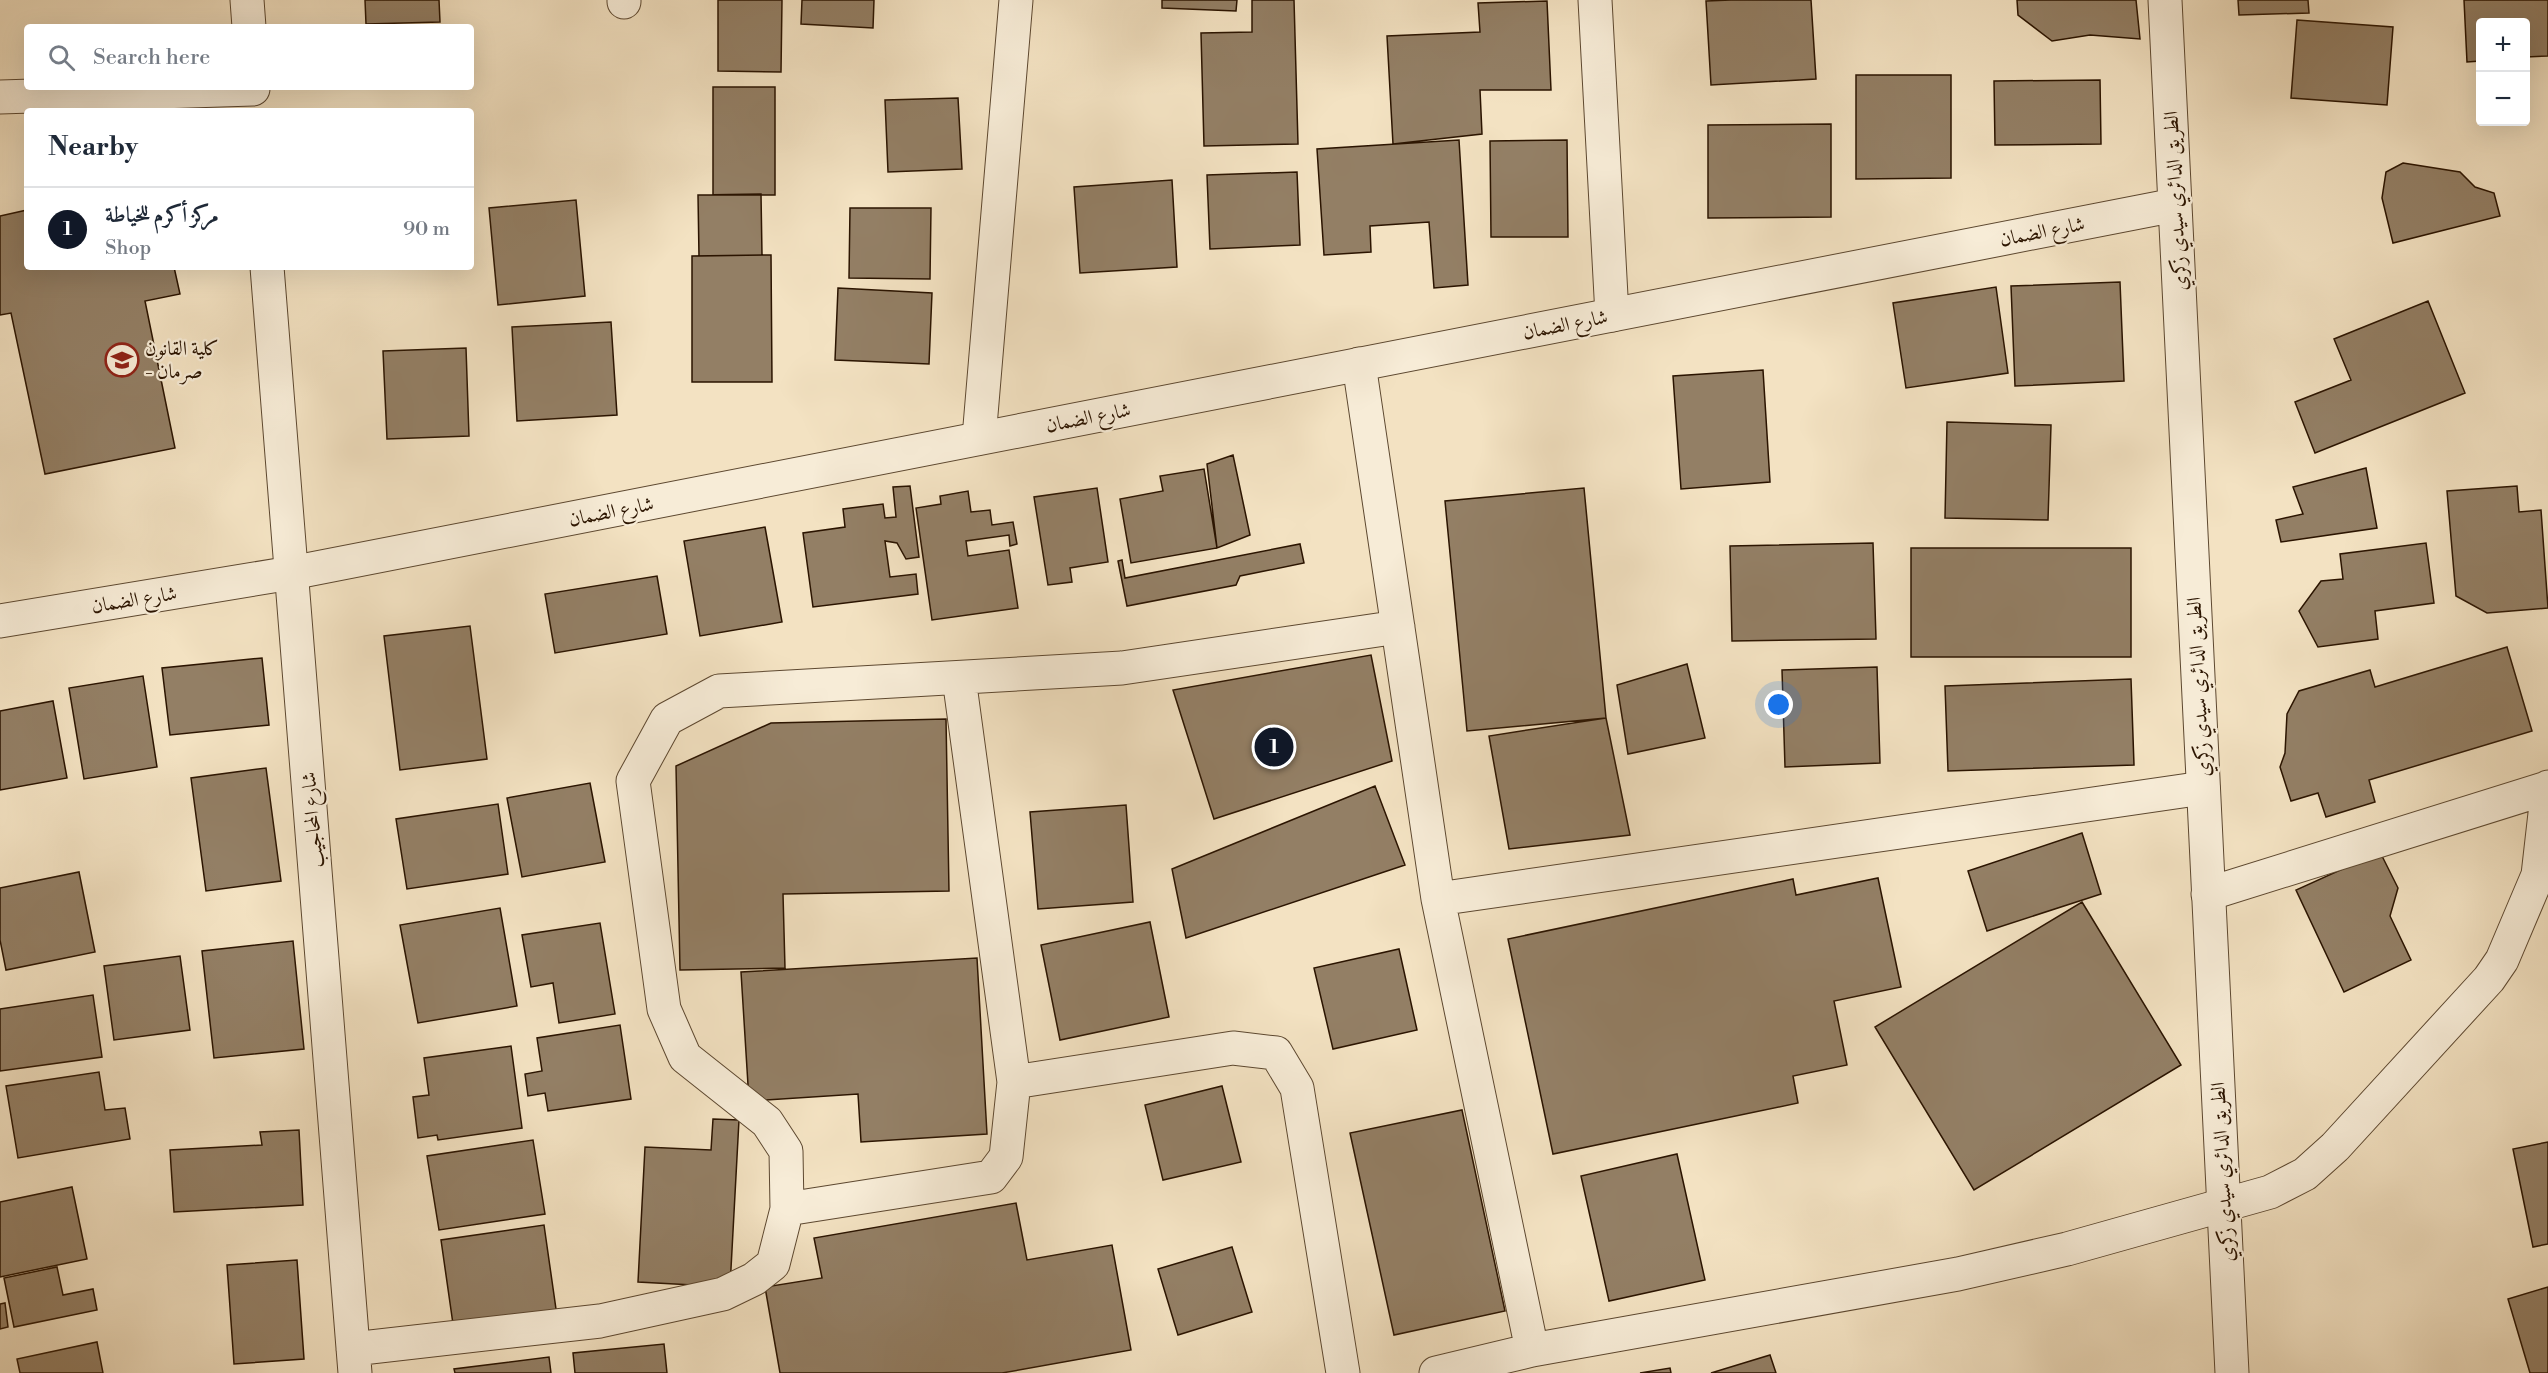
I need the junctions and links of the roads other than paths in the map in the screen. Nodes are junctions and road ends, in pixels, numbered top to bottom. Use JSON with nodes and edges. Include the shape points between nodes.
{"nodes":[{"id":1,"x":247,"y":0,"type":"edge"},
{"id":2,"x":1016,"y":0,"type":"edge"},
{"id":3,"x":1595,"y":0,"type":"edge"},
{"id":4,"x":2165,"y":0,"type":"edge"},
{"id":5,"x":249,"y":24,"type":"edge"},
{"id":6,"x":253,"y":96,"type":"edge"},
{"id":7,"x":0,"y":98,"type":"edge"},
{"id":8,"x":2175,"y":205,"type":"junction"},
{"id":9,"x":267,"y":270,"type":"edge"},
{"id":10,"x":1612,"y":315,"type":"junction"},
{"id":11,"x":1359,"y":364,"type":"junction"},
{"id":12,"x":979,"y":438,"type":"junction"},
{"id":13,"x":291,"y":573,"type":"junction"},
{"id":14,"x":0,"y":621,"type":"edge"},
{"id":15,"x":1398,"y":627,"type":"junction"},
{"id":16,"x":959,"y":678,"type":"junction"},
{"id":17,"x":2203,"y":788,"type":"junction"},
{"id":18,"x":2547,"y":788,"type":"edge"},
{"id":19,"x":2208,"y":894,"type":"junction"},
{"id":20,"x":1438,"y":899,"type":"junction"},
{"id":21,"x":1014,"y":1082,"type":"junction"},
{"id":22,"x":2224,"y":1207,"type":"junction"},
{"id":23,"x":787,"y":1209,"type":"junction"},
{"id":24,"x":1532,"y":1350,"type":"junction"},
{"id":25,"x":354,"y":1361,"type":"edge"},
{"id":26,"x":1343,"y":1373,"type":"edge"},
{"id":27,"x":1436,"y":1373,"type":"edge"},
{"id":28,"x":2232,"y":1373,"type":"edge"}],
"edges":[{"from":1,"to":5,"type":"street"},
{"from":2,"to":12,"type":"street"},
{"from":3,"to":10,"type":"street"},
{"from":4,"to":8,"type":"street","name":"الطريق الدائري سيدي زكري"},
{"from":6,"to":7,"type":"street"},
{"from":8,"to":10,"type":"street","name":"شارع الضمان"},
{"from":8,"to":17,"type":"street","name":"الطريق الدائري سيدي زكري"},
{"from":9,"to":13,"type":"street","name":"شارع المحاجيب"},
{"from":10,"to":11,"type":"street","name":"شارع الضمان"},
{"from":11,"to":12,"type":"street","name":"شارع الضمان"},
{"from":11,"to":15,"type":"street"},
{"from":12,"to":13,"type":"street","name":"شارع الضمان"},
{"from":13,"to":14,"type":"street","name":"شارع الضمان"},
{"from":13,"to":25,"type":"street","name":"شارع المحاجيب"},
{"from":15,"to":16,"type":"street","via":[[1122,668]]},
{"from":15,"to":20,"type":"street"},
{"from":16,"to":21,"type":"street"},
{"from":16,"to":23,"type":"street","via":[[719,691],[667,719],[633,781],[664,1009],[685,1057],[767,1122],[786,1151]]},
{"from":17,"to":19,"type":"street","name":"الطريق الدائري سيدي زكري"},
{"from":17,"to":20,"type":"street"},
{"from":18,"to":19,"type":"street"},
{"from":18,"to":22,"type":"street","via":[[2538,875],[2502,960],[2489,980],[2305,1174],[2270,1192]]},
{"from":19,"to":22,"type":"street","name":"الطريق الدائري سيدي زكري"},
{"from":20,"to":24,"type":"street"},
{"from":21,"to":23,"type":"street","via":[[1006,1157],[991,1177]]},
{"from":21,"to":26,"type":"street","via":[[1233,1048],[1276,1053],[1297,1088]]},
{"from":22,"to":24,"type":"street","via":[[1958,1274]]},
{"from":22,"to":28,"type":"street","name":"الطريق الدائري سيدي زكري"},
{"from":23,"to":25,"type":"street","via":[[773,1264],[754,1280],[723,1294],[600,1321]]},
{"from":24,"to":27,"type":"street"}]}
